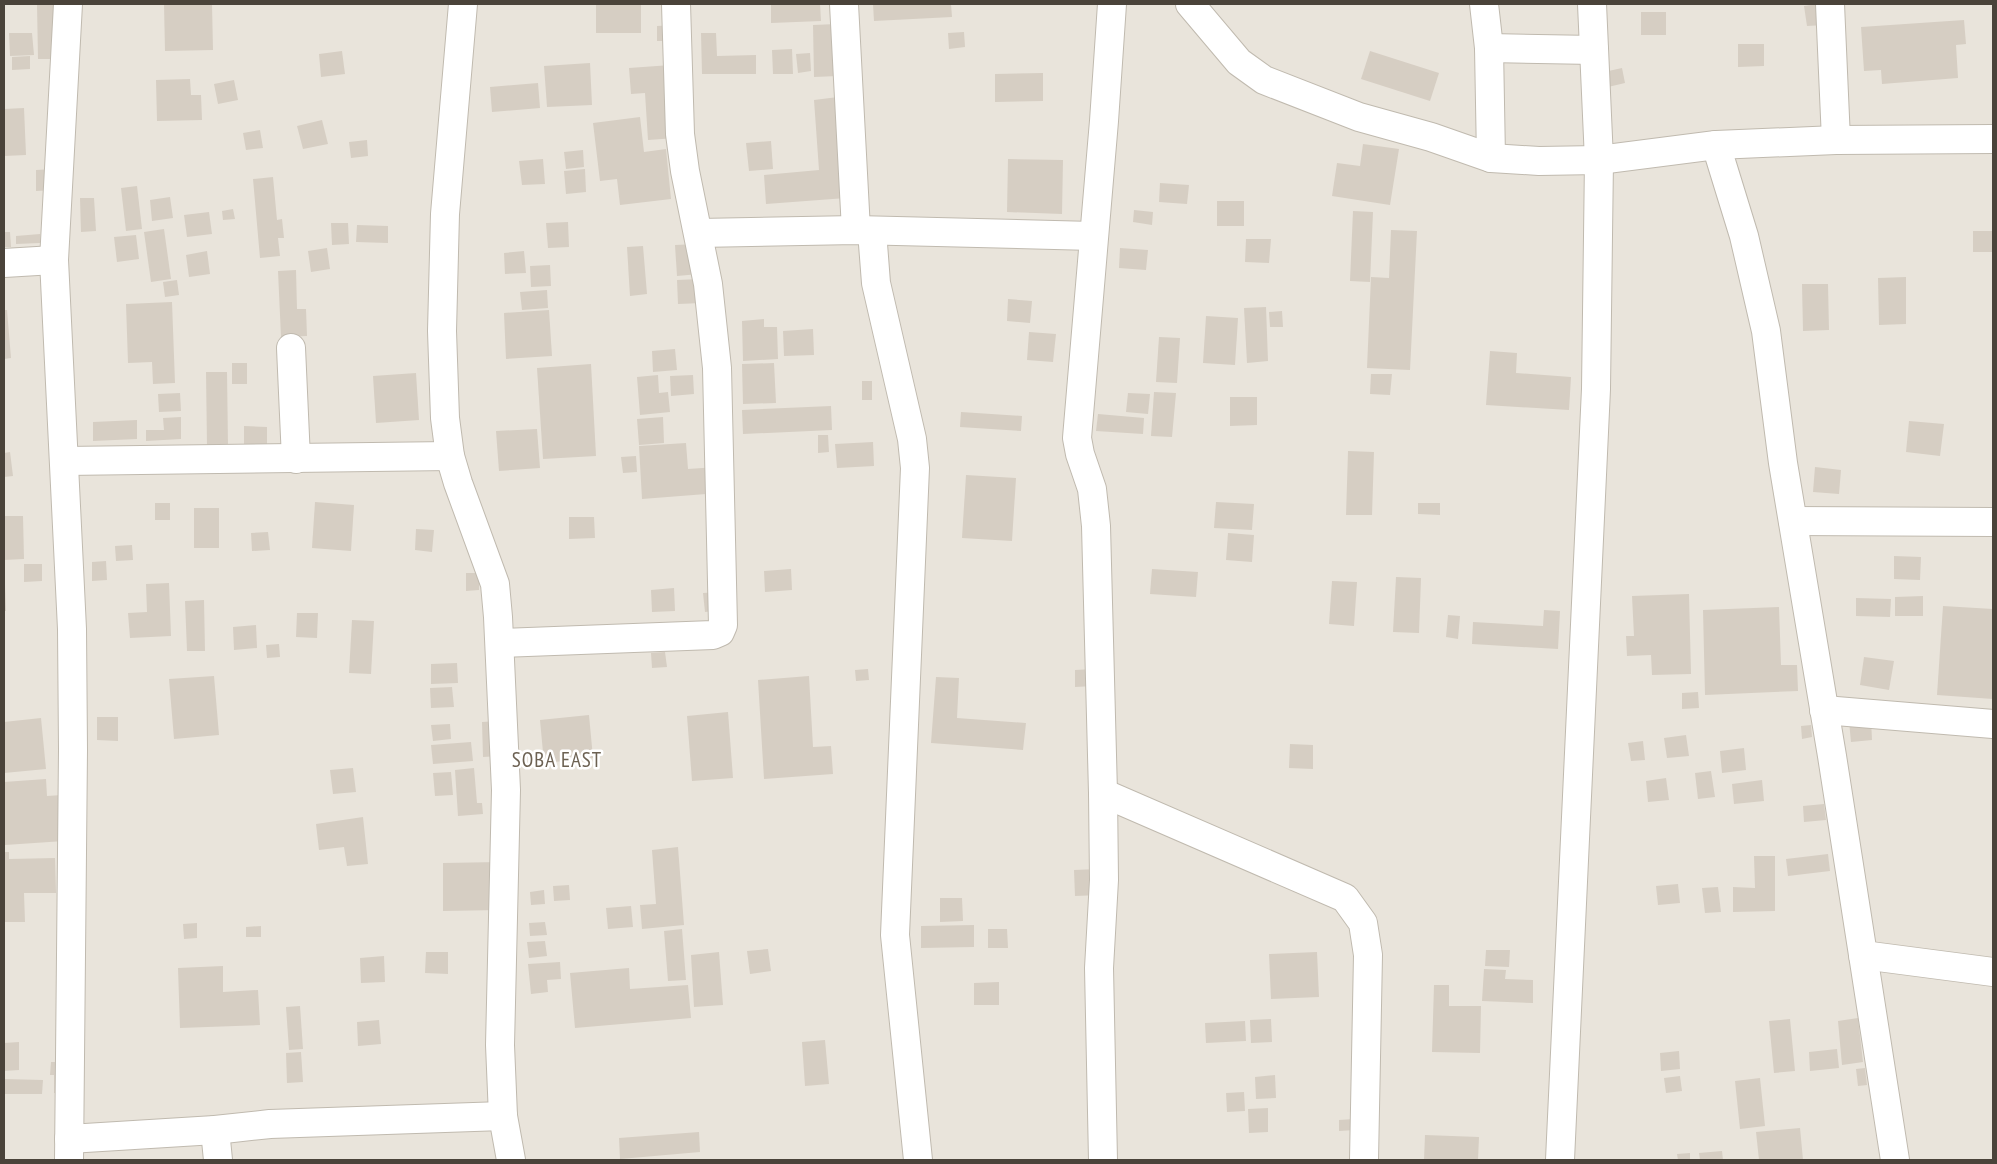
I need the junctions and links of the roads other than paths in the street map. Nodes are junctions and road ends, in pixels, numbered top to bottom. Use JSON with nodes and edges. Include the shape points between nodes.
{"nodes":[{"id":1,"x":68,"y":4,"type":"edge"},
{"id":2,"x":463,"y":4,"type":"edge"},
{"id":3,"x":676,"y":4,"type":"edge"},
{"id":4,"x":844,"y":4,"type":"edge"},
{"id":5,"x":1112,"y":4,"type":"edge"},
{"id":6,"x":1190,"y":4,"type":"edge"},
{"id":7,"x":1484,"y":4,"type":"edge"},
{"id":8,"x":1592,"y":4,"type":"edge"},
{"id":9,"x":1830,"y":4,"type":"edge"},
{"id":10,"x":1488,"y":48,"type":"junction"},
{"id":11,"x":1594,"y":50,"type":"junction"},
{"id":12,"x":1993,"y":139,"type":"edge"},
{"id":13,"x":1836,"y":140,"type":"junction"},
{"id":14,"x":1716,"y":145,"type":"junction"},
{"id":15,"x":1491,"y":158,"type":"junction"},
{"id":16,"x":1599,"y":160,"type":"junction"},
{"id":17,"x":864,"y":230,"type":"junction"},
{"id":18,"x":699,"y":233,"type":"junction"},
{"id":19,"x":1093,"y":236,"type":"junction"},
{"id":20,"x":54,"y":260,"type":"junction"},
{"id":21,"x":4,"y":263,"type":"edge"},
{"id":22,"x":291,"y":348,"type":"dead end"},
{"id":23,"x":450,"y":456,"type":"junction"},
{"id":24,"x":296,"y":459,"type":"junction"},
{"id":25,"x":65,"y":461,"type":"junction"},
{"id":26,"x":1793,"y":521,"type":"junction"},
{"id":27,"x":1993,"y":522,"type":"edge"},
{"id":28,"x":500,"y":643,"type":"junction"},
{"id":29,"x":1824,"y":710,"type":"junction"},
{"id":30,"x":1993,"y":724,"type":"edge"},
{"id":31,"x":1103,"y":793,"type":"junction"},
{"id":32,"x":1863,"y":955,"type":"junction"},
{"id":33,"x":1993,"y":972,"type":"edge"},
{"id":34,"x":503,"y":1116,"type":"junction"},
{"id":35,"x":216,"y":1130,"type":"junction"},
{"id":36,"x":69,"y":1150,"type":"edge"},
{"id":37,"x":218,"y":1160,"type":"edge"},
{"id":38,"x":511,"y":1160,"type":"edge"},
{"id":39,"x":918,"y":1160,"type":"edge"},
{"id":40,"x":1103,"y":1160,"type":"edge"},
{"id":41,"x":1364,"y":1160,"type":"edge"},
{"id":42,"x":1560,"y":1160,"type":"edge"},
{"id":43,"x":1895,"y":1160,"type":"edge"}],
"edges":[{"from":1,"to":20,"type":"street"},
{"from":2,"to":23,"type":"street","via":[[443,269],[445,418]]},
{"from":3,"to":18,"type":"street","via":[[680,134]]},
{"from":4,"to":17,"type":"street"},
{"from":5,"to":19,"type":"street"},
{"from":6,"to":15,"type":"street","via":[[1238,62],[1264,80],[1359,117]]},
{"from":7,"to":10,"type":"street"},
{"from":8,"to":11,"type":"street"},
{"from":9,"to":13,"type":"street"},
{"from":10,"to":11,"type":"street"},
{"from":10,"to":15,"type":"street"},
{"from":11,"to":16,"type":"street"},
{"from":12,"to":13,"type":"street"},
{"from":13,"to":14,"type":"street"},
{"from":14,"to":16,"type":"street"},
{"from":14,"to":26,"type":"street","via":[[1744,236],[1766,331]]},
{"from":15,"to":16,"type":"street"},
{"from":16,"to":42,"type":"street","via":[[1596,389]]},
{"from":17,"to":18,"type":"street"},
{"from":17,"to":19,"type":"street"},
{"from":17,"to":39,"type":"street","via":[[916,468],[895,935]]},
{"from":18,"to":28,"type":"street","via":[[717,368],[723,625],[720,632],[713,635]]},
{"from":19,"to":31,"type":"street","via":[[1077,438],[1092,489],[1096,526]]},
{"from":20,"to":21,"type":"street"},
{"from":20,"to":25,"type":"street"},
{"from":22,"to":24,"type":"street"},
{"from":23,"to":24,"type":"street"},
{"from":23,"to":28,"type":"street","via":[[495,584]]},
{"from":24,"to":25,"type":"street"},
{"from":25,"to":36,"type":"street","via":[[73,750]]},
{"from":26,"to":27,"type":"street"},
{"from":26,"to":29,"type":"street"},
{"from":28,"to":34,"type":"street","via":[[506,790],[500,1036]]},
{"from":29,"to":30,"type":"street"},
{"from":29,"to":32,"type":"street"},
{"from":31,"to":40,"type":"street","via":[[1104,880],[1099,968]]},
{"from":31,"to":41,"type":"street","via":[[1345,898],[1363,923],[1368,955]]},
{"from":32,"to":33,"type":"street"},
{"from":32,"to":43,"type":"street"},
{"from":34,"to":35,"type":"street","via":[[279,1124]]},
{"from":34,"to":38,"type":"street"},
{"from":35,"to":36,"type":"street"},
{"from":35,"to":37,"type":"street"}]}
